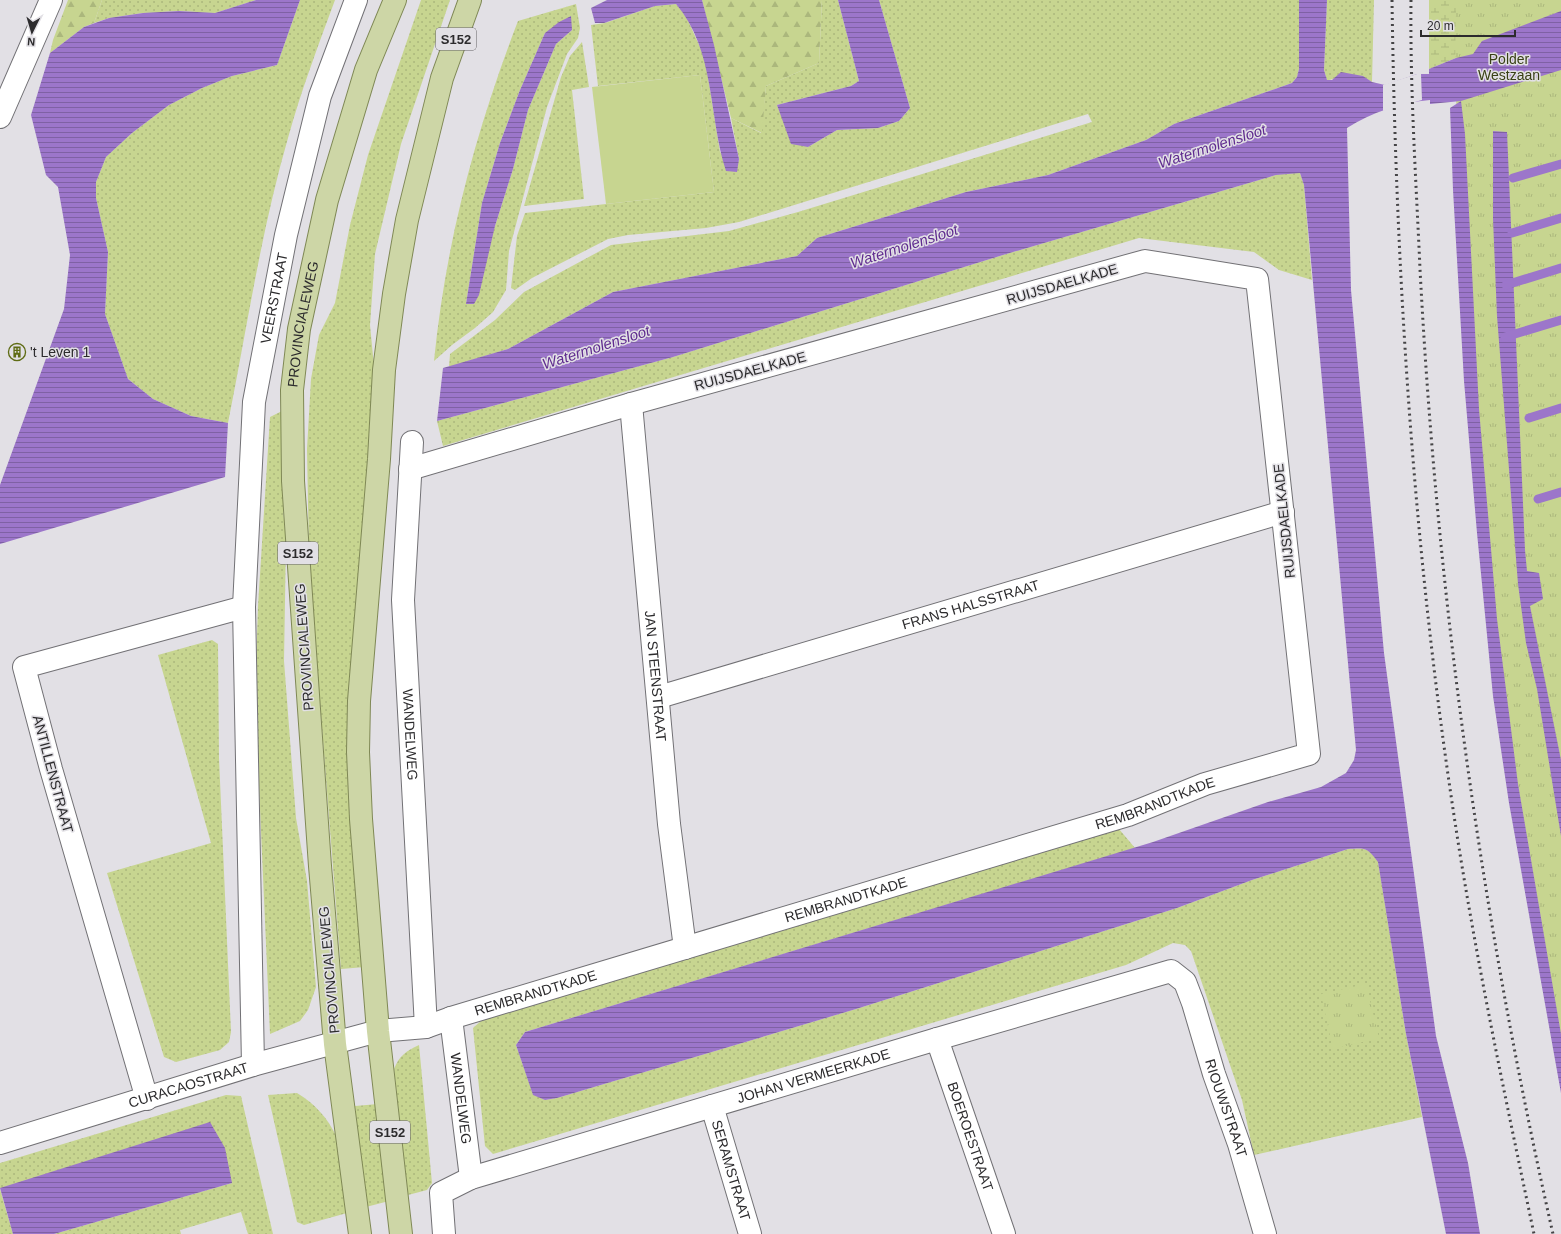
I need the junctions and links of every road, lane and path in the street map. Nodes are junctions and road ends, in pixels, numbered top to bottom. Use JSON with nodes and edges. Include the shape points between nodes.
{"nodes":[{"id":1,"x":51,"y":0,"type":"edge"},
{"id":2,"x":356,"y":0,"type":"edge"},
{"id":3,"x":395,"y":0,"type":"edge"},
{"id":4,"x":470,"y":0,"type":"edge"},
{"id":5,"x":0,"y":117,"type":"edge"},
{"id":6,"x":631,"y":404,"type":"junction"},
{"id":7,"x":412,"y":442,"type":"dead end"},
{"id":8,"x":410,"y":469,"type":"junction"},
{"id":9,"x":1283,"y":512,"type":"junction"},
{"id":10,"x":244,"y":607,"type":"junction"},
{"id":11,"x":659,"y":697,"type":"junction"},
{"id":12,"x":1309,"y":754,"type":"joint"},
{"id":13,"x":685,"y":948,"type":"junction"},
{"id":14,"x":1185,"y":982,"type":"joint"},
{"id":15,"x":451,"y":1018,"type":"junction"},
{"id":16,"x":426,"y":1027,"type":"junction"},
{"id":17,"x":378,"y":1031,"type":"junction"},
{"id":18,"x":937,"y":1039,"type":"junction"},
{"id":19,"x":335,"y":1044,"type":"junction"},
{"id":20,"x":253,"y":1065,"type":"junction"},
{"id":21,"x":147,"y":1099,"type":"junction"},
{"id":22,"x":712,"y":1106,"type":"junction"},
{"id":23,"x":0,"y":1143,"type":"edge"},
{"id":24,"x":471,"y":1178,"type":"junction"},
{"id":25,"x":360,"y":1234,"type":"edge"},
{"id":26,"x":401,"y":1234,"type":"edge"},
{"id":27,"x":444,"y":1234,"type":"edge"},
{"id":28,"x":750,"y":1234,"type":"edge"},
{"id":29,"x":1004,"y":1234,"type":"edge"},
{"id":30,"x":1265,"y":1234,"type":"edge"}],
"edges":[{"from":1,"to":5,"type":"street"},
{"from":2,"to":10,"type":"street","name":"VEERSTRAAT","via":[[320,96],[286,235],[254,402]]},
{"from":3,"to":19,"type":"main road","name":"PROVINCIALEWEG","number":"S152","via":[[366,70],[327,200],[299,329],[292,390],[293,488]]},
{"from":4,"to":17,"type":"main road","number":"S152","via":[[442,78],[406,220],[384,370],[380,459],[359,701],[358,752]]},
{"from":6,"to":8,"type":"street","name":"RUIJSDAELKADE"},
{"from":6,"to":9,"type":"street","name":"RUIJSDAELKADE","via":[[1145,261],[1258,278]]},
{"from":6,"to":11,"type":"street","name":"JAN STEENSTRAAT"},
{"from":7,"to":8,"type":"street","name":"WANDELWEG"},
{"from":8,"to":16,"type":"street","name":"WANDELWEG","via":[[403,600]]},
{"from":9,"to":11,"type":"street","name":"FRANS HALSSTRAAT"},
{"from":9,"to":12,"type":"street","name":"RUIJSDAELKADE"},
{"from":10,"to":20,"type":"street"},
{"from":10,"to":21,"type":"street","name":"ANTILLENSTRAAT","via":[[24,667]]},
{"from":11,"to":13,"type":"street","name":"JAN STEENSTRAAT","via":[[669,824]]},
{"from":12,"to":13,"type":"street","name":"REMBRANDTKADE","via":[[1205,784],[1128,815]]},
{"from":13,"to":15,"type":"street","name":"REMBRANDTKADE"},
{"from":14,"to":18,"type":"street","name":"JOHAN VERMEERKADE","via":[[1171,971]]},
{"from":14,"to":30,"type":"street","name":"RIOUWSTRAAT","via":[[1239,1144]]},
{"from":15,"to":16,"type":"street","name":"REMBRANDTKADE"},
{"from":15,"to":24,"type":"street","name":"WANDELWEG"},
{"from":16,"to":17,"type":"street","name":"REMBRANDTKADE"},
{"from":17,"to":19,"type":"street","name":"CURACAOSTRAAT"},
{"from":17,"to":26,"type":"main road","number":"S152"},
{"from":18,"to":22,"type":"street","name":"JOHAN VERMEERKADE"},
{"from":18,"to":29,"type":"street","name":"BOEROESTRAAT"},
{"from":19,"to":20,"type":"street","name":"CURACAOSTRAAT"},
{"from":19,"to":25,"type":"main road","name":"PROVINCIALEWEG","number":"S152"},
{"from":20,"to":21,"type":"street","name":"CURACAOSTRAAT"},
{"from":21,"to":23,"type":"street","name":"CURACAOSTRAAT"},
{"from":22,"to":24,"type":"street","name":"JOHAN VERMEERKADE"},
{"from":22,"to":28,"type":"street","name":"SERAMSTRAAT"},
{"from":24,"to":27,"type":"street","name":"JOHAN VERMEERKADE","via":[[440,1193]]}]}
